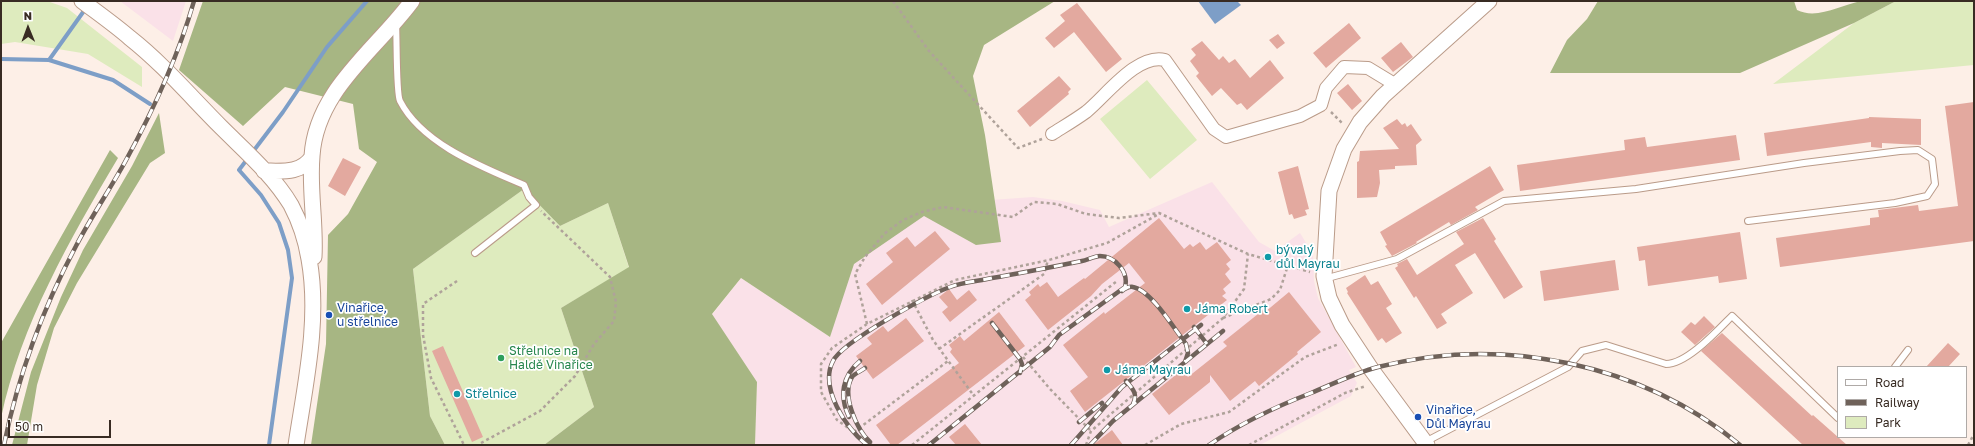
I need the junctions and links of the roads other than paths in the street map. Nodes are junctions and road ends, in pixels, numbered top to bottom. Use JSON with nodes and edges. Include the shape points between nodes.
{"nodes":[{"id":1,"x":82,"y":1,"type":"edge"},
{"id":2,"x":412,"y":1,"type":"edge"},
{"id":3,"x":1489,"y":1,"type":"edge"},
{"id":4,"x":396,"y":23,"type":"junction"},
{"id":5,"x":1396,"y":85,"type":"junction"},
{"id":6,"x":1052,"y":134,"type":"road end"},
{"id":7,"x":312,"y":157,"type":"junction"},
{"id":8,"x":260,"y":167,"type":"junction"},
{"id":9,"x":1748,"y":221,"type":"dead end"},
{"id":10,"x":474,"y":253,"type":"dead end"},
{"id":11,"x":1324,"y":278,"type":"junction"},
{"id":12,"x":312,"y":279,"type":"junction"},
{"id":13,"x":1908,"y":350,"type":"dead end"},
{"id":14,"x":1896,"y":366,"type":"edge"},
{"id":15,"x":1837,"y":417,"type":"edge"},
{"id":16,"x":1426,"y":444,"type":"edge"},
{"id":17,"x":296,"y":445,"type":"edge"}],
"edges":[{"from":1,"to":8,"type":"street","via":[[131,39]]},
{"from":2,"to":4,"type":"street"},
{"from":3,"to":5,"type":"street"},
{"from":4,"to":7,"type":"street","via":[[349,72],[333,94],[315,139]]},
{"from":4,"to":10,"type":"lane","via":[[399,100],[422,130],[469,161],[524,185],[536,205]]},
{"from":5,"to":6,"type":"street","via":[[1368,68],[1344,67],[1326,88],[1321,105],[1300,116],[1226,137],[1214,129],[1165,60],[1156,58],[1137,65],[1085,112]]},
{"from":5,"to":11,"type":"street","via":[[1360,122],[1344,149],[1330,191]]},
{"from":7,"to":8,"type":"street","via":[[305,164],[287,171]]},
{"from":7,"to":12,"type":"street","via":[[315,232]]},
{"from":8,"to":12,"type":"street","via":[[285,197],[297,218],[305,240]]},
{"from":9,"to":11,"type":"lane","via":[[1895,203],[1927,196],[1935,184],[1932,159],[1918,150],[1900,151],[1636,189],[1504,200],[1397,259]]},
{"from":11,"to":16,"type":"street","via":[[1329,298],[1342,325],[1379,381]]},
{"from":12,"to":17,"type":"street","via":[[313,317]]},
{"from":13,"to":14,"type":"lane"},
{"from":15,"to":16,"type":"lane","via":[[1732,316],[1702,345],[1674,364],[1666,364],[1606,344],[1582,351],[1568,367]]}]}
